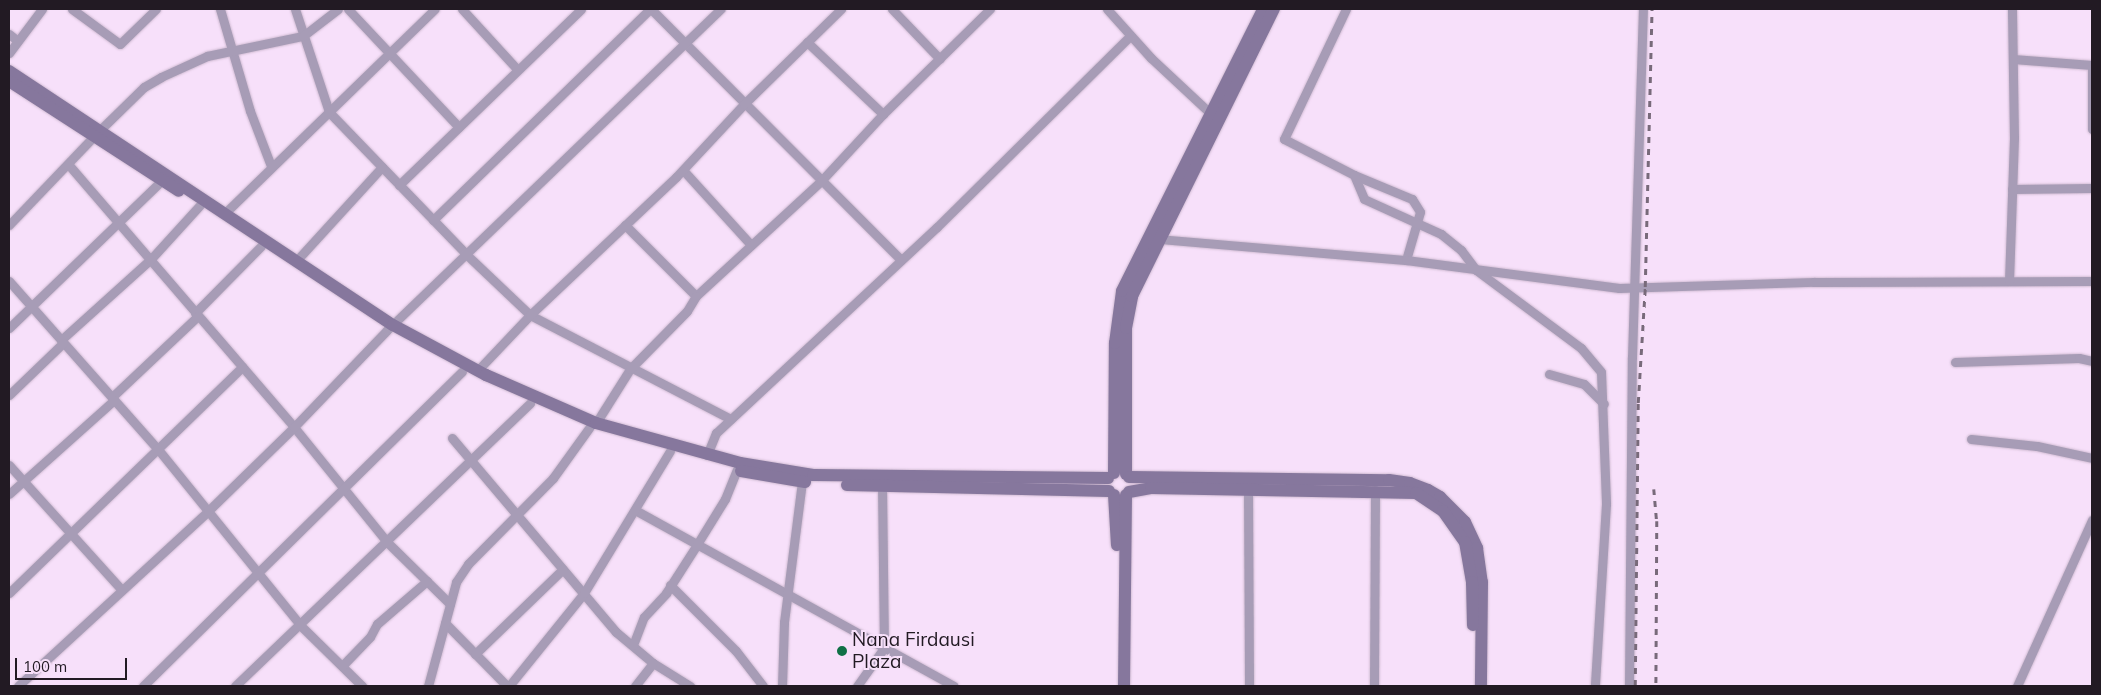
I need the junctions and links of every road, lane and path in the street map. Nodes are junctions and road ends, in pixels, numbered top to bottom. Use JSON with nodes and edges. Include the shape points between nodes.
{"nodes":[{"id":1,"x":42,"y":9,"type":"edge"},
{"id":2,"x":72,"y":9,"type":"edge"},
{"id":3,"x":156,"y":9,"type":"edge"},
{"id":4,"x":220,"y":9,"type":"edge"},
{"id":5,"x":295,"y":9,"type":"edge"},
{"id":6,"x":338,"y":9,"type":"edge"},
{"id":7,"x":348,"y":9,"type":"edge"},
{"id":8,"x":435,"y":9,"type":"edge"},
{"id":9,"x":462,"y":9,"type":"edge"},
{"id":10,"x":581,"y":9,"type":"edge"},
{"id":11,"x":650,"y":9,"type":"edge"},
{"id":12,"x":721,"y":9,"type":"edge"},
{"id":13,"x":841,"y":9,"type":"edge"},
{"id":14,"x":892,"y":9,"type":"edge"},
{"id":15,"x":990,"y":9,"type":"edge"},
{"id":16,"x":1107,"y":9,"type":"edge"},
{"id":17,"x":1263,"y":9,"type":"edge"},
{"id":18,"x":1274,"y":9,"type":"edge"},
{"id":19,"x":1346,"y":9,"type":"edge"},
{"id":20,"x":1643,"y":9,"type":"edge"},
{"id":21,"x":2012,"y":9,"type":"edge"},
{"id":22,"x":9,"y":34,"type":"edge"},
{"id":23,"x":303,"y":36,"type":"junction"},
{"id":24,"x":1130,"y":36,"type":"junction"},
{"id":25,"x":18,"y":41,"type":"junction"},
{"id":26,"x":807,"y":42,"type":"junction"},
{"id":27,"x":685,"y":45,"type":"junction"},
{"id":28,"x":234,"y":52,"type":"junction"},
{"id":29,"x":9,"y":53,"type":"edge"},
{"id":30,"x":389,"y":54,"type":"junction"},
{"id":31,"x":2013,"y":58,"type":"junction"},
{"id":32,"x":940,"y":59,"type":"junction"},
{"id":33,"x":2092,"y":65,"type":"edge"},
{"id":34,"x":517,"y":69,"type":"junction"},
{"id":35,"x":9,"y":71,"type":"edge"},
{"id":36,"x":9,"y":82,"type":"edge"},
{"id":37,"x":744,"y":104,"type":"junction"},
{"id":38,"x":329,"y":112,"type":"junction"},
{"id":39,"x":1210,"y":113,"type":"junction"},
{"id":40,"x":883,"y":114,"type":"junction"},
{"id":41,"x":459,"y":127,"type":"junction"},
{"id":42,"x":2092,"y":129,"type":"edge"},
{"id":43,"x":98,"y":133,"type":"junction"},
{"id":44,"x":68,"y":164,"type":"junction"},
{"id":45,"x":272,"y":166,"type":"junction"},
{"id":46,"x":382,"y":167,"type":"junction"},
{"id":47,"x":683,"y":170,"type":"junction"},
{"id":48,"x":1354,"y":175,"type":"junction"},
{"id":49,"x":162,"y":180,"type":"junction"},
{"id":50,"x":821,"y":181,"type":"junction"},
{"id":51,"x":399,"y":185,"type":"junction"},
{"id":52,"x":2092,"y":188,"type":"edge"},
{"id":53,"x":2012,"y":189,"type":"junction"},
{"id":54,"x":200,"y":205,"type":"junction"},
{"id":55,"x":226,"y":212,"type":"junction"},
{"id":56,"x":433,"y":220,"type":"junction"},
{"id":57,"x":1416,"y":223,"type":"junction"},
{"id":58,"x":120,"y":224,"type":"junction"},
{"id":59,"x":625,"y":224,"type":"junction"},
{"id":60,"x":9,"y":225,"type":"edge"},
{"id":61,"x":1159,"y":239,"type":"junction"},
{"id":62,"x":261,"y":246,"type":"junction"},
{"id":63,"x":751,"y":246,"type":"junction"},
{"id":64,"x":467,"y":255,"type":"junction"},
{"id":65,"x":150,"y":260,"type":"junction"},
{"id":66,"x":297,"y":260,"type":"junction"},
{"id":67,"x":901,"y":260,"type":"junction"},
{"id":68,"x":1406,"y":260,"type":"junction"},
{"id":69,"x":1476,"y":270,"type":"junction"},
{"id":70,"x":9,"y":281,"type":"edge"},
{"id":71,"x":2009,"y":282,"type":"junction"},
{"id":72,"x":2092,"y":282,"type":"edge"},
{"id":73,"x":1634,"y":288,"type":"junction"},
{"id":74,"x":696,"y":296,"type":"junction"},
{"id":75,"x":31,"y":306,"type":"junction"},
{"id":76,"x":197,"y":314,"type":"junction"},
{"id":77,"x":530,"y":315,"type":"junction"},
{"id":78,"x":390,"y":327,"type":"junction"},
{"id":79,"x":9,"y":328,"type":"edge"},
{"id":80,"x":62,"y":342,"type":"junction"},
{"id":81,"x":2092,"y":361,"type":"edge"},
{"id":82,"x":1955,"y":362,"type":"dead end"},
{"id":83,"x":242,"y":367,"type":"junction"},
{"id":84,"x":630,"y":369,"type":"junction"},
{"id":85,"x":477,"y":370,"type":"junction"},
{"id":86,"x":462,"y":371,"type":"junction"},
{"id":87,"x":1550,"y":374,"type":"dead end"},
{"id":88,"x":9,"y":395,"type":"edge"},
{"id":89,"x":113,"y":399,"type":"junction"},
{"id":90,"x":530,"y":403,"type":"junction"},
{"id":91,"x":1604,"y":404,"type":"junction"},
{"id":92,"x":731,"y":419,"type":"junction"},
{"id":93,"x":592,"y":426,"type":"junction"},
{"id":94,"x":294,"y":427,"type":"junction"},
{"id":95,"x":452,"y":438,"type":"dead end"},
{"id":96,"x":1971,"y":439,"type":"dead end"},
{"id":97,"x":157,"y":448,"type":"junction"},
{"id":98,"x":670,"y":451,"type":"junction"},
{"id":99,"x":707,"y":455,"type":"junction"},
{"id":100,"x":2092,"y":458,"type":"edge"},
{"id":101,"x":472,"y":462,"type":"junction"},
{"id":102,"x":9,"y":465,"type":"edge"},
{"id":103,"x":737,"y":470,"type":"junction"},
{"id":104,"x":22,"y":482,"type":"junction"},
{"id":105,"x":802,"y":482,"type":"junction"},
{"id":106,"x":1119,"y":484,"type":"junction"},
{"id":107,"x":882,"y":486,"type":"junction"},
{"id":108,"x":344,"y":488,"type":"junction"},
{"id":109,"x":1248,"y":489,"type":"junction"},
{"id":110,"x":1374,"y":490,"type":"junction"},
{"id":111,"x":9,"y":494,"type":"edge"},
{"id":112,"x":635,"y":510,"type":"junction"},
{"id":113,"x":208,"y":511,"type":"junction"},
{"id":114,"x":517,"y":516,"type":"junction"},
{"id":115,"x":2092,"y":520,"type":"edge"},
{"id":116,"x":71,"y":532,"type":"junction"},
{"id":117,"x":388,"y":543,"type":"junction"},
{"id":118,"x":696,"y":546,"type":"junction"},
{"id":119,"x":563,"y":569,"type":"junction"},
{"id":120,"x":258,"y":572,"type":"junction"},
{"id":121,"x":427,"y":581,"type":"junction"},
{"id":122,"x":670,"y":585,"type":"junction"},
{"id":123,"x":121,"y":590,"type":"junction"},
{"id":124,"x":1477,"y":592,"type":"junction"},
{"id":125,"x":9,"y":593,"type":"edge"},
{"id":126,"x":584,"y":594,"type":"junction"},
{"id":127,"x":790,"y":594,"type":"junction"},
{"id":128,"x":450,"y":604,"type":"junction"},
{"id":129,"x":446,"y":623,"type":"junction"},
{"id":130,"x":301,"y":626,"type":"junction"},
{"id":131,"x":633,"y":645,"type":"junction"},
{"id":132,"x":884,"y":648,"type":"junction"},
{"id":133,"x":475,"y":654,"type":"junction"},
{"id":134,"x":653,"y":663,"type":"junction"},
{"id":135,"x":342,"y":666,"type":"junction"},
{"id":136,"x":18,"y":686,"type":"edge"},
{"id":137,"x":143,"y":686,"type":"edge"},
{"id":138,"x":235,"y":686,"type":"edge"},
{"id":139,"x":362,"y":686,"type":"edge"},
{"id":140,"x":428,"y":686,"type":"edge"},
{"id":141,"x":508,"y":686,"type":"edge"},
{"id":142,"x":635,"y":686,"type":"edge"},
{"id":143,"x":690,"y":686,"type":"edge"},
{"id":144,"x":763,"y":686,"type":"edge"},
{"id":145,"x":782,"y":686,"type":"edge"},
{"id":146,"x":857,"y":686,"type":"edge"},
{"id":147,"x":954,"y":686,"type":"edge"},
{"id":148,"x":1117,"y":686,"type":"edge"},
{"id":149,"x":1124,"y":686,"type":"edge"},
{"id":150,"x":1249,"y":686,"type":"edge"},
{"id":151,"x":1374,"y":686,"type":"edge"},
{"id":152,"x":1473,"y":686,"type":"edge"},
{"id":153,"x":1482,"y":686,"type":"edge"},
{"id":154,"x":1595,"y":686,"type":"edge"},
{"id":155,"x":1629,"y":686,"type":"edge"},
{"id":156,"x":2017,"y":686,"type":"edge"}],
"edges":[{"from":1,"to":25,"type":"street"},
{"from":2,"to":3,"type":"street","via":[[120,44]]},
{"from":4,"to":28,"type":"street"},
{"from":5,"to":23,"type":"street"},
{"from":6,"to":23,"type":"street"},
{"from":7,"to":30,"type":"street"},
{"from":8,"to":30,"type":"street"},
{"from":9,"to":34,"type":"street"},
{"from":10,"to":34,"type":"street"},
{"from":11,"to":27,"type":"street"},
{"from":11,"to":56,"type":"street"},
{"from":12,"to":27,"type":"street"},
{"from":13,"to":26,"type":"street"},
{"from":14,"to":32,"type":"street"},
{"from":15,"to":32,"type":"street"},
{"from":16,"to":24,"type":"street"},
{"from":17,"to":39,"type":"street"},
{"from":18,"to":61,"type":"street"},
{"from":19,"to":48,"type":"street","via":[[1284,139]]},
{"from":20,"to":73,"type":"street"},
{"from":21,"to":31,"type":"street"},
{"from":22,"to":25,"type":"street"},
{"from":23,"to":28,"type":"street"},
{"from":23,"to":38,"type":"street"},
{"from":24,"to":39,"type":"street"},
{"from":24,"to":67,"type":"street"},
{"from":25,"to":29,"type":"street"},
{"from":26,"to":37,"type":"street"},
{"from":26,"to":40,"type":"street"},
{"from":27,"to":37,"type":"street"},
{"from":27,"to":64,"type":"street"},
{"from":28,"to":43,"type":"street","via":[[208,56],[161,76],[144,87]]},
{"from":28,"to":45,"type":"street","via":[[250,111]]},
{"from":30,"to":38,"type":"street"},
{"from":30,"to":41,"type":"street"},
{"from":31,"to":33,"type":"street"},
{"from":31,"to":53,"type":"street"},
{"from":32,"to":40,"type":"street"},
{"from":33,"to":42,"type":"street"},
{"from":34,"to":41,"type":"street"},
{"from":35,"to":43,"type":"street"},
{"from":36,"to":43,"type":"street"},
{"from":37,"to":47,"type":"street"},
{"from":37,"to":50,"type":"street"},
{"from":38,"to":45,"type":"street"},
{"from":38,"to":46,"type":"street"},
{"from":39,"to":106,"type":"street","via":[[1122,291],[1115,343]]},
{"from":40,"to":50,"type":"street"},
{"from":41,"to":51,"type":"street"},
{"from":43,"to":44,"type":"street"},
{"from":43,"to":49,"type":"street"},
{"from":43,"to":55,"type":"street"},
{"from":44,"to":58,"type":"street"},
{"from":44,"to":60,"type":"street"},
{"from":45,"to":55,"type":"street"},
{"from":46,"to":51,"type":"street"},
{"from":46,"to":66,"type":"street"},
{"from":47,"to":59,"type":"street"},
{"from":47,"to":63,"type":"street"},
{"from":48,"to":57,"type":"street","via":[[1364,199]]},
{"from":48,"to":57,"type":"street","via":[[1412,199],[1420,212]]},
{"from":49,"to":54,"type":"street"},
{"from":49,"to":58,"type":"street"},
{"from":50,"to":63,"type":"street"},
{"from":50,"to":67,"type":"street"},
{"from":51,"to":56,"type":"street"},
{"from":52,"to":53,"type":"street"},
{"from":53,"to":71,"type":"street"},
{"from":54,"to":62,"type":"street"},
{"from":54,"to":65,"type":"street"},
{"from":55,"to":66,"type":"street"},
{"from":56,"to":64,"type":"street"},
{"from":57,"to":68,"type":"street"},
{"from":57,"to":69,"type":"street","via":[[1449,239]]},
{"from":58,"to":65,"type":"street"},
{"from":58,"to":75,"type":"street"},
{"from":59,"to":74,"type":"street"},
{"from":59,"to":77,"type":"street"},
{"from":61,"to":68,"type":"street"},
{"from":61,"to":106,"type":"street","via":[[1132,296],[1126,328]]},
{"from":62,"to":76,"type":"street"},
{"from":62,"to":78,"type":"street"},
{"from":63,"to":74,"type":"street"},
{"from":64,"to":77,"type":"street"},
{"from":64,"to":78,"type":"street"},
{"from":65,"to":76,"type":"street"},
{"from":65,"to":80,"type":"street"},
{"from":66,"to":78,"type":"street"},
{"from":67,"to":92,"type":"street"},
{"from":68,"to":69,"type":"street"},
{"from":69,"to":73,"type":"street"},
{"from":69,"to":91,"type":"street","via":[[1581,348],[1603,378]]},
{"from":70,"to":75,"type":"street"},
{"from":71,"to":72,"type":"street"},
{"from":71,"to":73,"type":"street","via":[[1814,282]]},
{"from":73,"to":155,"type":"street"},
{"from":74,"to":84,"type":"street","via":[[687,311]]},
{"from":75,"to":79,"type":"street"},
{"from":75,"to":80,"type":"street"},
{"from":76,"to":83,"type":"street"},
{"from":76,"to":89,"type":"street"},
{"from":77,"to":84,"type":"street"},
{"from":77,"to":85,"type":"street"},
{"from":78,"to":85,"type":"street"},
{"from":78,"to":86,"type":"street"},
{"from":78,"to":94,"type":"street"},
{"from":80,"to":88,"type":"street"},
{"from":80,"to":89,"type":"street"},
{"from":81,"to":82,"type":"street","via":[[2079,358]]},
{"from":83,"to":94,"type":"street"},
{"from":83,"to":97,"type":"street"},
{"from":84,"to":92,"type":"street"},
{"from":84,"to":93,"type":"street"},
{"from":85,"to":93,"type":"street"},
{"from":86,"to":90,"type":"street"},
{"from":86,"to":108,"type":"street"},
{"from":87,"to":91,"type":"street","via":[[1584,384]]},
{"from":89,"to":97,"type":"street"},
{"from":89,"to":104,"type":"street"},
{"from":90,"to":93,"type":"street"},
{"from":90,"to":101,"type":"street"},
{"from":91,"to":154,"type":"street","via":[[1606,504]]},
{"from":92,"to":99,"type":"street","via":[[716,433]]},
{"from":93,"to":98,"type":"street"},
{"from":93,"to":99,"type":"street"},
{"from":93,"to":114,"type":"street","via":[[553,478]]},
{"from":94,"to":108,"type":"street"},
{"from":94,"to":113,"type":"street"},
{"from":95,"to":101,"type":"street"},
{"from":96,"to":100,"type":"street","via":[[2037,446]]},
{"from":97,"to":113,"type":"street"},
{"from":97,"to":116,"type":"street"},
{"from":98,"to":103,"type":"street"},
{"from":98,"to":112,"type":"street"},
{"from":99,"to":106,"type":"street","via":[[787,471],[838,477]]},
{"from":101,"to":114,"type":"street"},
{"from":101,"to":117,"type":"street"},
{"from":102,"to":104,"type":"street"},
{"from":103,"to":105,"type":"street"},
{"from":103,"to":118,"type":"street","via":[[725,498]]},
{"from":104,"to":111,"type":"street"},
{"from":104,"to":116,"type":"street"},
{"from":105,"to":107,"type":"street"},
{"from":105,"to":127,"type":"street"},
{"from":106,"to":107,"type":"street"},
{"from":106,"to":109,"type":"street","via":[[1151,488]]},
{"from":106,"to":124,"type":"street","via":[[1410,483],[1440,497],[1465,522],[1477,548]]},
{"from":106,"to":148,"type":"street"},
{"from":106,"to":149,"type":"street"},
{"from":107,"to":132,"type":"street"},
{"from":108,"to":117,"type":"street"},
{"from":108,"to":120,"type":"street"},
{"from":109,"to":110,"type":"street"},
{"from":109,"to":150,"type":"street"},
{"from":110,"to":124,"type":"street","via":[[1416,492],[1443,511],[1465,542]]},
{"from":110,"to":151,"type":"street"},
{"from":112,"to":118,"type":"street"},
{"from":112,"to":126,"type":"street"},
{"from":113,"to":120,"type":"street"},
{"from":113,"to":123,"type":"street"},
{"from":114,"to":119,"type":"street"},
{"from":114,"to":128,"type":"street","via":[[468,564],[456,582]]},
{"from":115,"to":156,"type":"street"},
{"from":116,"to":123,"type":"street"},
{"from":116,"to":125,"type":"street"},
{"from":117,"to":121,"type":"street"},
{"from":117,"to":130,"type":"street"},
{"from":118,"to":122,"type":"street"},
{"from":118,"to":127,"type":"street"},
{"from":119,"to":126,"type":"street"},
{"from":119,"to":133,"type":"street"},
{"from":120,"to":130,"type":"street"},
{"from":120,"to":137,"type":"street"},
{"from":121,"to":128,"type":"street"},
{"from":121,"to":135,"type":"street","via":[[377,624],[370,637]]},
{"from":122,"to":131,"type":"street","via":[[644,617]]},
{"from":122,"to":144,"type":"street","via":[[736,651]]},
{"from":123,"to":136,"type":"street"},
{"from":124,"to":152,"type":"street"},
{"from":124,"to":153,"type":"street"},
{"from":126,"to":131,"type":"street","via":[[616,632]]},
{"from":126,"to":141,"type":"street"},
{"from":127,"to":132,"type":"street"},
{"from":127,"to":145,"type":"street","via":[[784,622]]},
{"from":128,"to":129,"type":"street"},
{"from":129,"to":133,"type":"street"},
{"from":129,"to":140,"type":"street"},
{"from":130,"to":135,"type":"street"},
{"from":130,"to":138,"type":"street"},
{"from":131,"to":134,"type":"street"},
{"from":132,"to":146,"type":"street"},
{"from":132,"to":147,"type":"street"},
{"from":133,"to":141,"type":"street"},
{"from":134,"to":142,"type":"street"},
{"from":134,"to":143,"type":"street"},
{"from":135,"to":139,"type":"street"}]}
